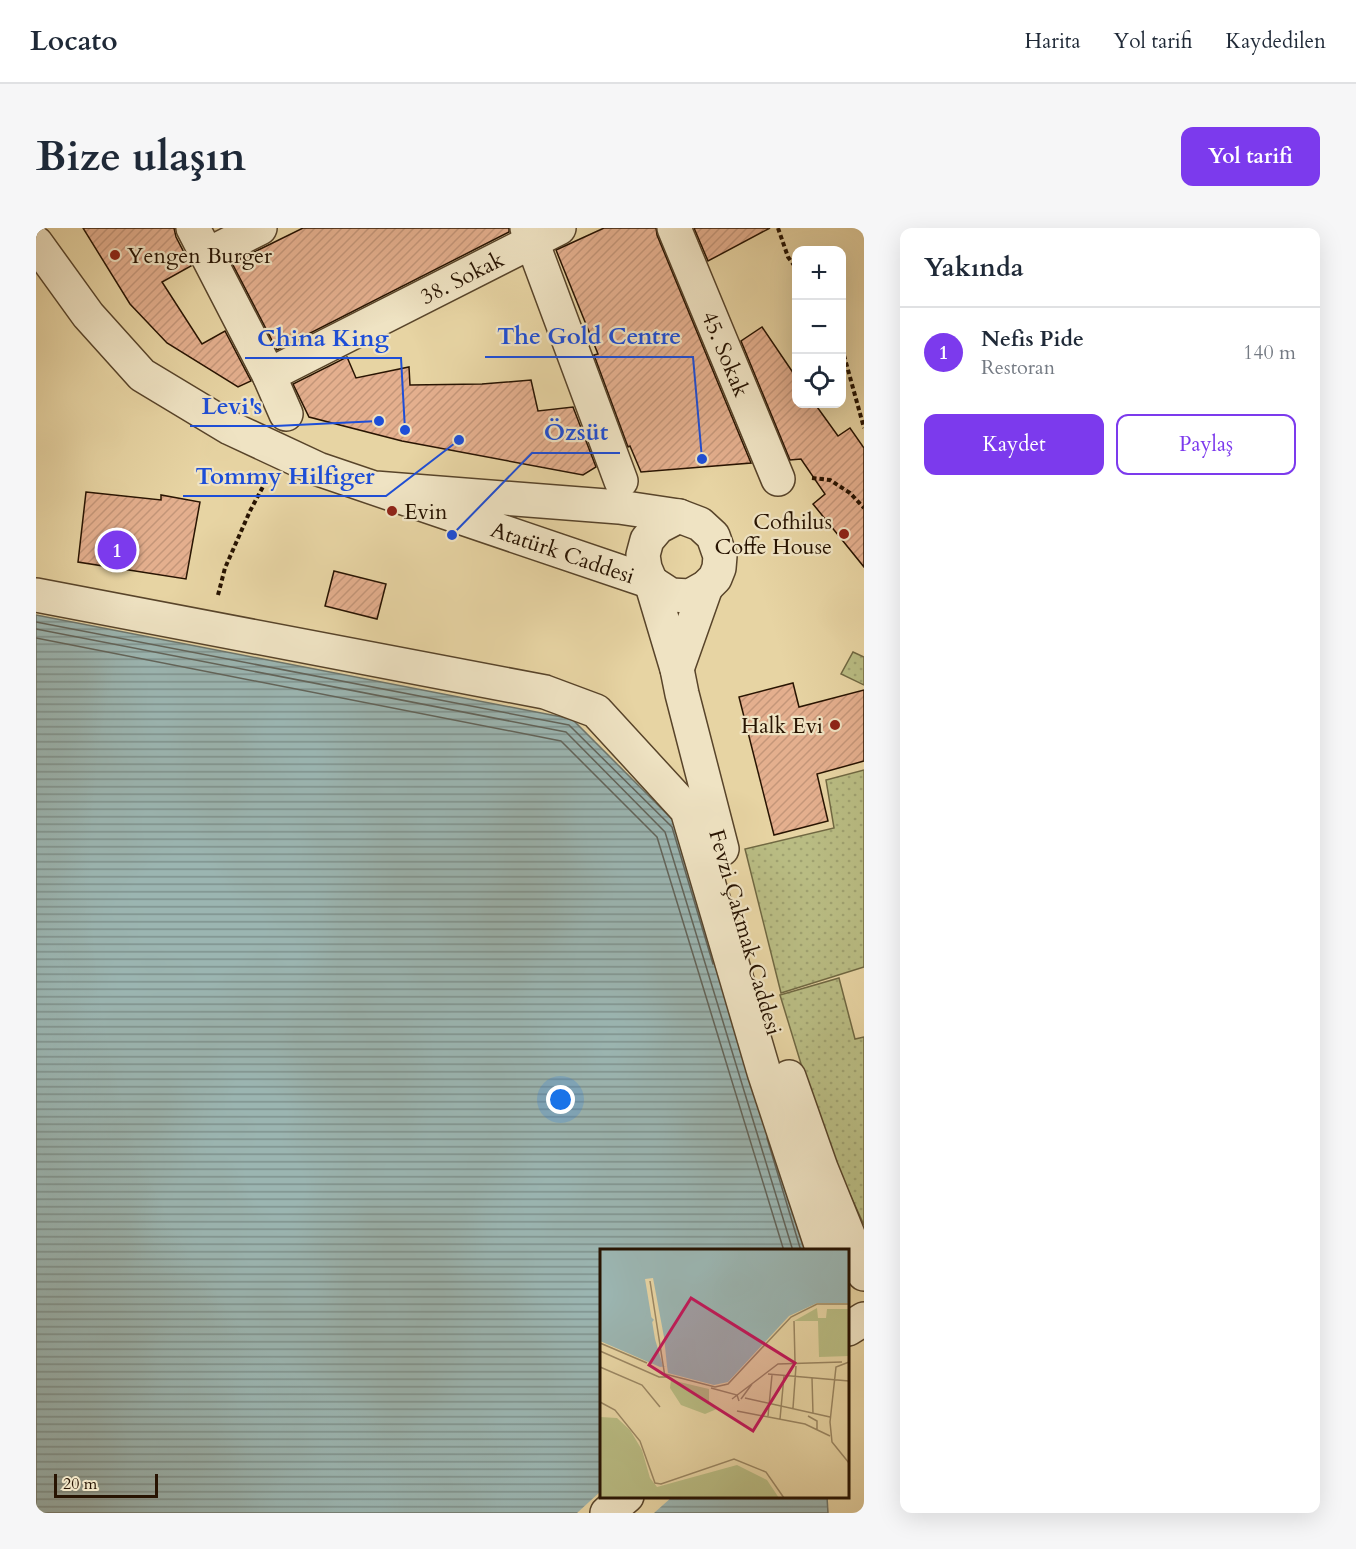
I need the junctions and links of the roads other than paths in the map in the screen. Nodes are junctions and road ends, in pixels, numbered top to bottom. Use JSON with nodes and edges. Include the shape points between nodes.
{"nodes":[{"id":1,"x":260,"y":228,"type":"edge"},
{"id":2,"x":674,"y":228,"type":"edge"},
{"id":3,"x":540,"y":233,"type":"edge"},
{"id":4,"x":200,"y":241,"type":"edge"},
{"id":5,"x":36,"y":243,"type":"edge"},
{"id":6,"x":269,"y":375,"type":"junction"},
{"id":7,"x":286,"y":414,"type":"dead end"},
{"id":8,"x":778,"y":479,"type":"road end"},
{"id":9,"x":621,"y":481,"type":"dead end"},
{"id":10,"x":375,"y":488,"type":"junction"},
{"id":11,"x":679,"y":516,"type":"junction"},
{"id":12,"x":651,"y":582,"type":"junction"},
{"id":13,"x":706,"y":587,"type":"junction"},
{"id":14,"x":36,"y":595,"type":"edge"},
{"id":15,"x":677,"y":669,"type":"junction"},
{"id":16,"x":822,"y":1249,"type":"edge"},
{"id":17,"x":864,"y":1274,"type":"edge"},
{"id":18,"x":626,"y":1498,"type":"edge"},
{"id":19,"x":607,"y":1513,"type":"edge"}],
"edges":[{"from":1,"to":4,"type":"street"},
{"from":2,"to":8,"type":"street","name":"45. Sokak"},
{"from":3,"to":6,"type":"street","name":"38. Sokak"},
{"from":3,"to":9,"type":"street"},
{"from":4,"to":6,"type":"street"},
{"from":5,"to":10,"type":"street","name":"Atatürk Caddesi","via":[[88,315],[142,375],[268,447]]},
{"from":6,"to":7,"type":"street"},
{"from":10,"to":11,"type":"street","name":"Atatürk Caddesi","via":[[619,507]]},
{"from":10,"to":12,"type":"street","name":"Atatürk Caddesi"},
{"from":11,"to":12,"type":"street","name":"Atatürk Caddesi","via":[[658,527],[647,540],[643,555]]},
{"from":11,"to":13,"type":"street","name":"Atatürk Caddesi","via":[[699,524],[713,536],[720,556],[719,568]]},
{"from":12,"to":13,"type":"street","name":"Atatürk Caddesi","via":[[671,595],[690,596]]},
{"from":12,"to":15,"type":"street","name":"Fevzi Çakmak Caddesi"},
{"from":13,"to":15,"type":"street"},
{"from":14,"to":16,"type":"street","via":[[545,692],[596,711],[687,810],[764,1072]]},
{"from":15,"to":17,"type":"street","name":"Fevzi Çakmak Caddesi","via":[[768,1018],[821,1168]]},
{"from":18,"to":19,"type":"street"}]}
